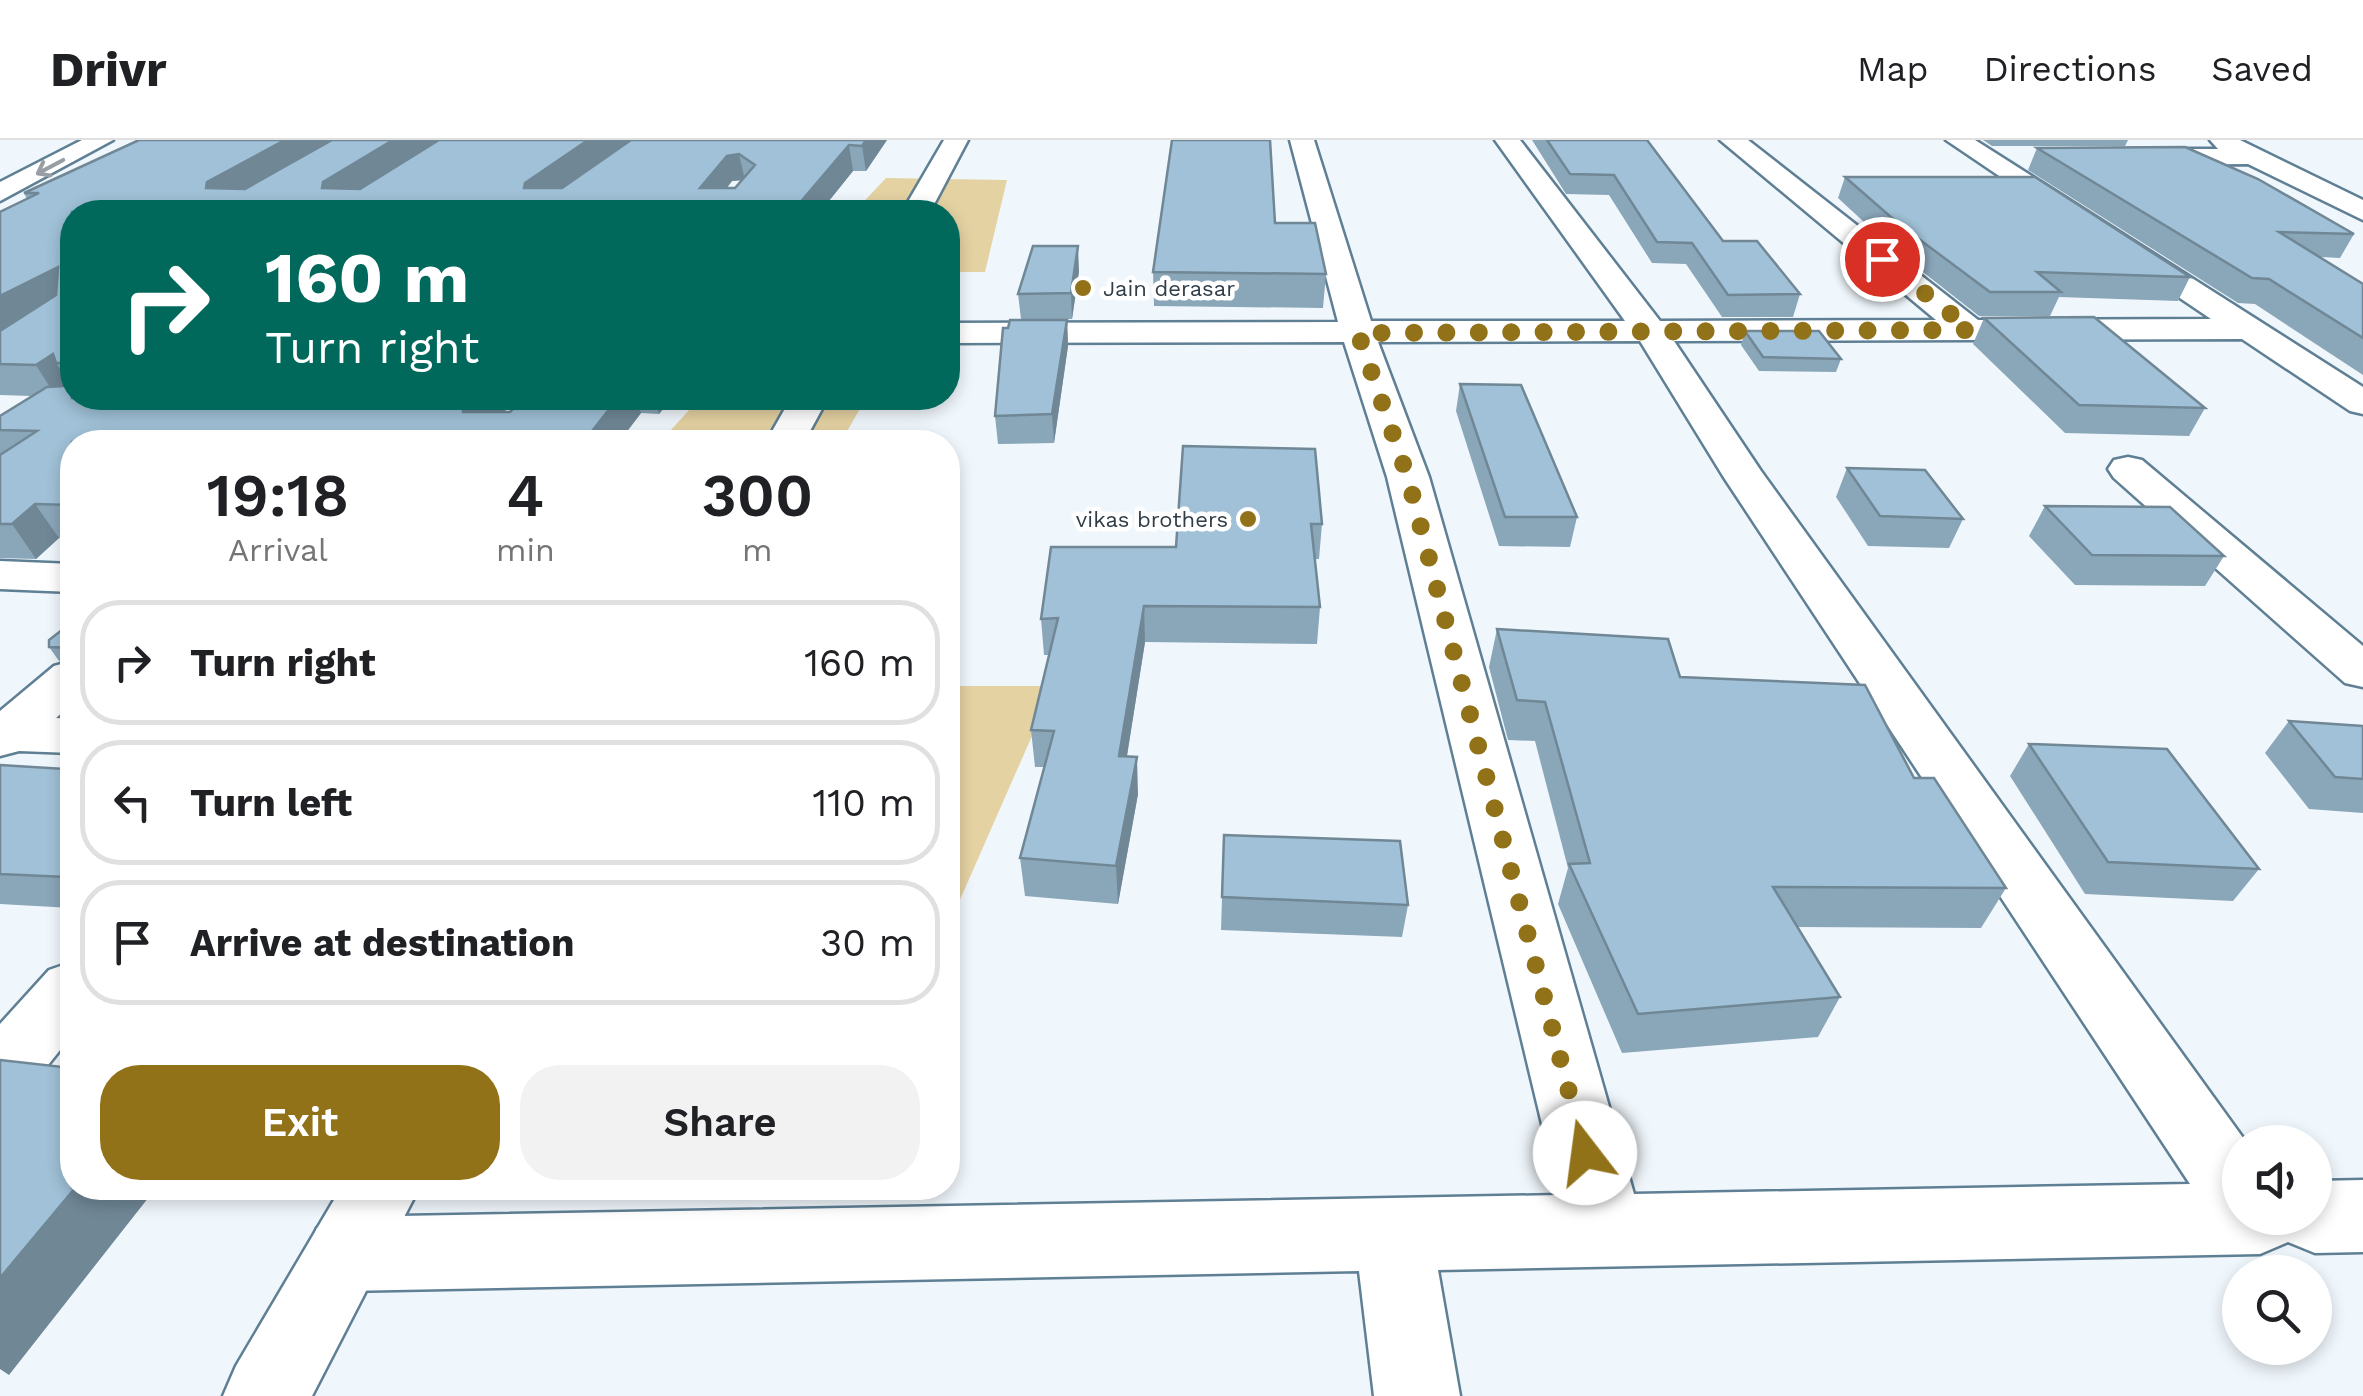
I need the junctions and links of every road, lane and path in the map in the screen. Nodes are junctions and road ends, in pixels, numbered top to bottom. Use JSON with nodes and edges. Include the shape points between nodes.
{"nodes":[{"id":1,"x":101,"y":140,"type":"edge"},
{"id":2,"x":956,"y":140,"type":"edge"},
{"id":3,"x":1302,"y":140,"type":"edge"},
{"id":4,"x":1507,"y":140,"type":"edge"},
{"id":5,"x":1732,"y":140,"type":"edge"},
{"id":6,"x":1958,"y":140,"type":"edge"},
{"id":7,"x":2222,"y":140,"type":"edge"},
{"id":8,"x":2253,"y":156,"type":"junction"},
{"id":9,"x":2101,"y":157,"type":"edge"},
{"id":10,"x":1986,"y":158,"type":"junction"},
{"id":11,"x":2024,"y":158,"type":"dead end"},
{"id":12,"x":0,"y":193,"type":"edge"},
{"id":13,"x":923,"y":200,"type":"edge"},
{"id":14,"x":2363,"y":210,"type":"edge"},
{"id":15,"x":2250,"y":329,"type":"junction"},
{"id":16,"x":1971,"y":330,"type":"junction"},
{"id":17,"x":1651,"y":332,"type":"junction"},
{"id":18,"x":960,"y":333,"type":"edge"},
{"id":19,"x":1358,"y":333,"type":"junction"},
{"id":20,"x":2363,"y":403,"type":"edge"},
{"id":21,"x":2128,"y":469,"type":"dead end"},
{"id":22,"x":0,"y":575,"type":"edge"},
{"id":23,"x":60,"y":578,"type":"edge"},
{"id":24,"x":2363,"y":672,"type":"edge"},
{"id":25,"x":60,"y":687,"type":"edge"},
{"id":26,"x":3,"y":736,"type":"edge"},
{"id":27,"x":60,"y":736,"type":"edge"},
{"id":28,"x":60,"y":1002,"type":"edge"},
{"id":29,"x":0,"y":1073,"type":"edge"},
{"id":30,"x":2222,"y":1169,"type":"edge"},
{"id":31,"x":375,"y":1200,"type":"edge"},
{"id":32,"x":2363,"y":1216,"type":"edge"},
{"id":33,"x":2332,"y":1217,"type":"edge"},
{"id":34,"x":2222,"y":1219,"type":"edge"},
{"id":35,"x":1605,"y":1228,"type":"junction"},
{"id":36,"x":1393,"y":1233,"type":"junction"},
{"id":37,"x":345,"y":1254,"type":"junction"},
{"id":38,"x":266,"y":1396,"type":"edge"},
{"id":39,"x":1417,"y":1396,"type":"edge"}],
"edges":[{"from":1,"to":12,"type":"main road","one_way":true},
{"from":2,"to":13,"type":"main road"},
{"from":3,"to":19,"type":"main road"},
{"from":4,"to":17,"type":"main road"},
{"from":5,"to":16,"type":"main road"},
{"from":6,"to":10,"type":"main road"},
{"from":7,"to":8,"type":"main road"},
{"from":8,"to":9,"type":"main road"},
{"from":8,"to":14,"type":"main road"},
{"from":10,"to":11,"type":"main road"},
{"from":10,"to":15,"type":"main road"},
{"from":15,"to":16,"type":"main road"},
{"from":15,"to":20,"type":"main road"},
{"from":16,"to":17,"type":"main road"},
{"from":17,"to":19,"type":"main road"},
{"from":17,"to":30,"type":"main road"},
{"from":18,"to":19,"type":"main road"},
{"from":19,"to":35,"type":"main road","via":[[1408,478]]},
{"from":21,"to":24,"type":"main road"},
{"from":22,"to":23,"type":"main road"},
{"from":25,"to":26,"type":"main road"},
{"from":26,"to":27,"type":"main road"},
{"from":28,"to":29,"type":"main road"},
{"from":31,"to":37,"type":"main road"},
{"from":32,"to":33,"type":"main road"},
{"from":34,"to":35,"type":"main road"},
{"from":35,"to":36,"type":"main road"},
{"from":36,"to":37,"type":"main road"},
{"from":36,"to":39,"type":"main road"},
{"from":37,"to":38,"type":"main road"}]}
